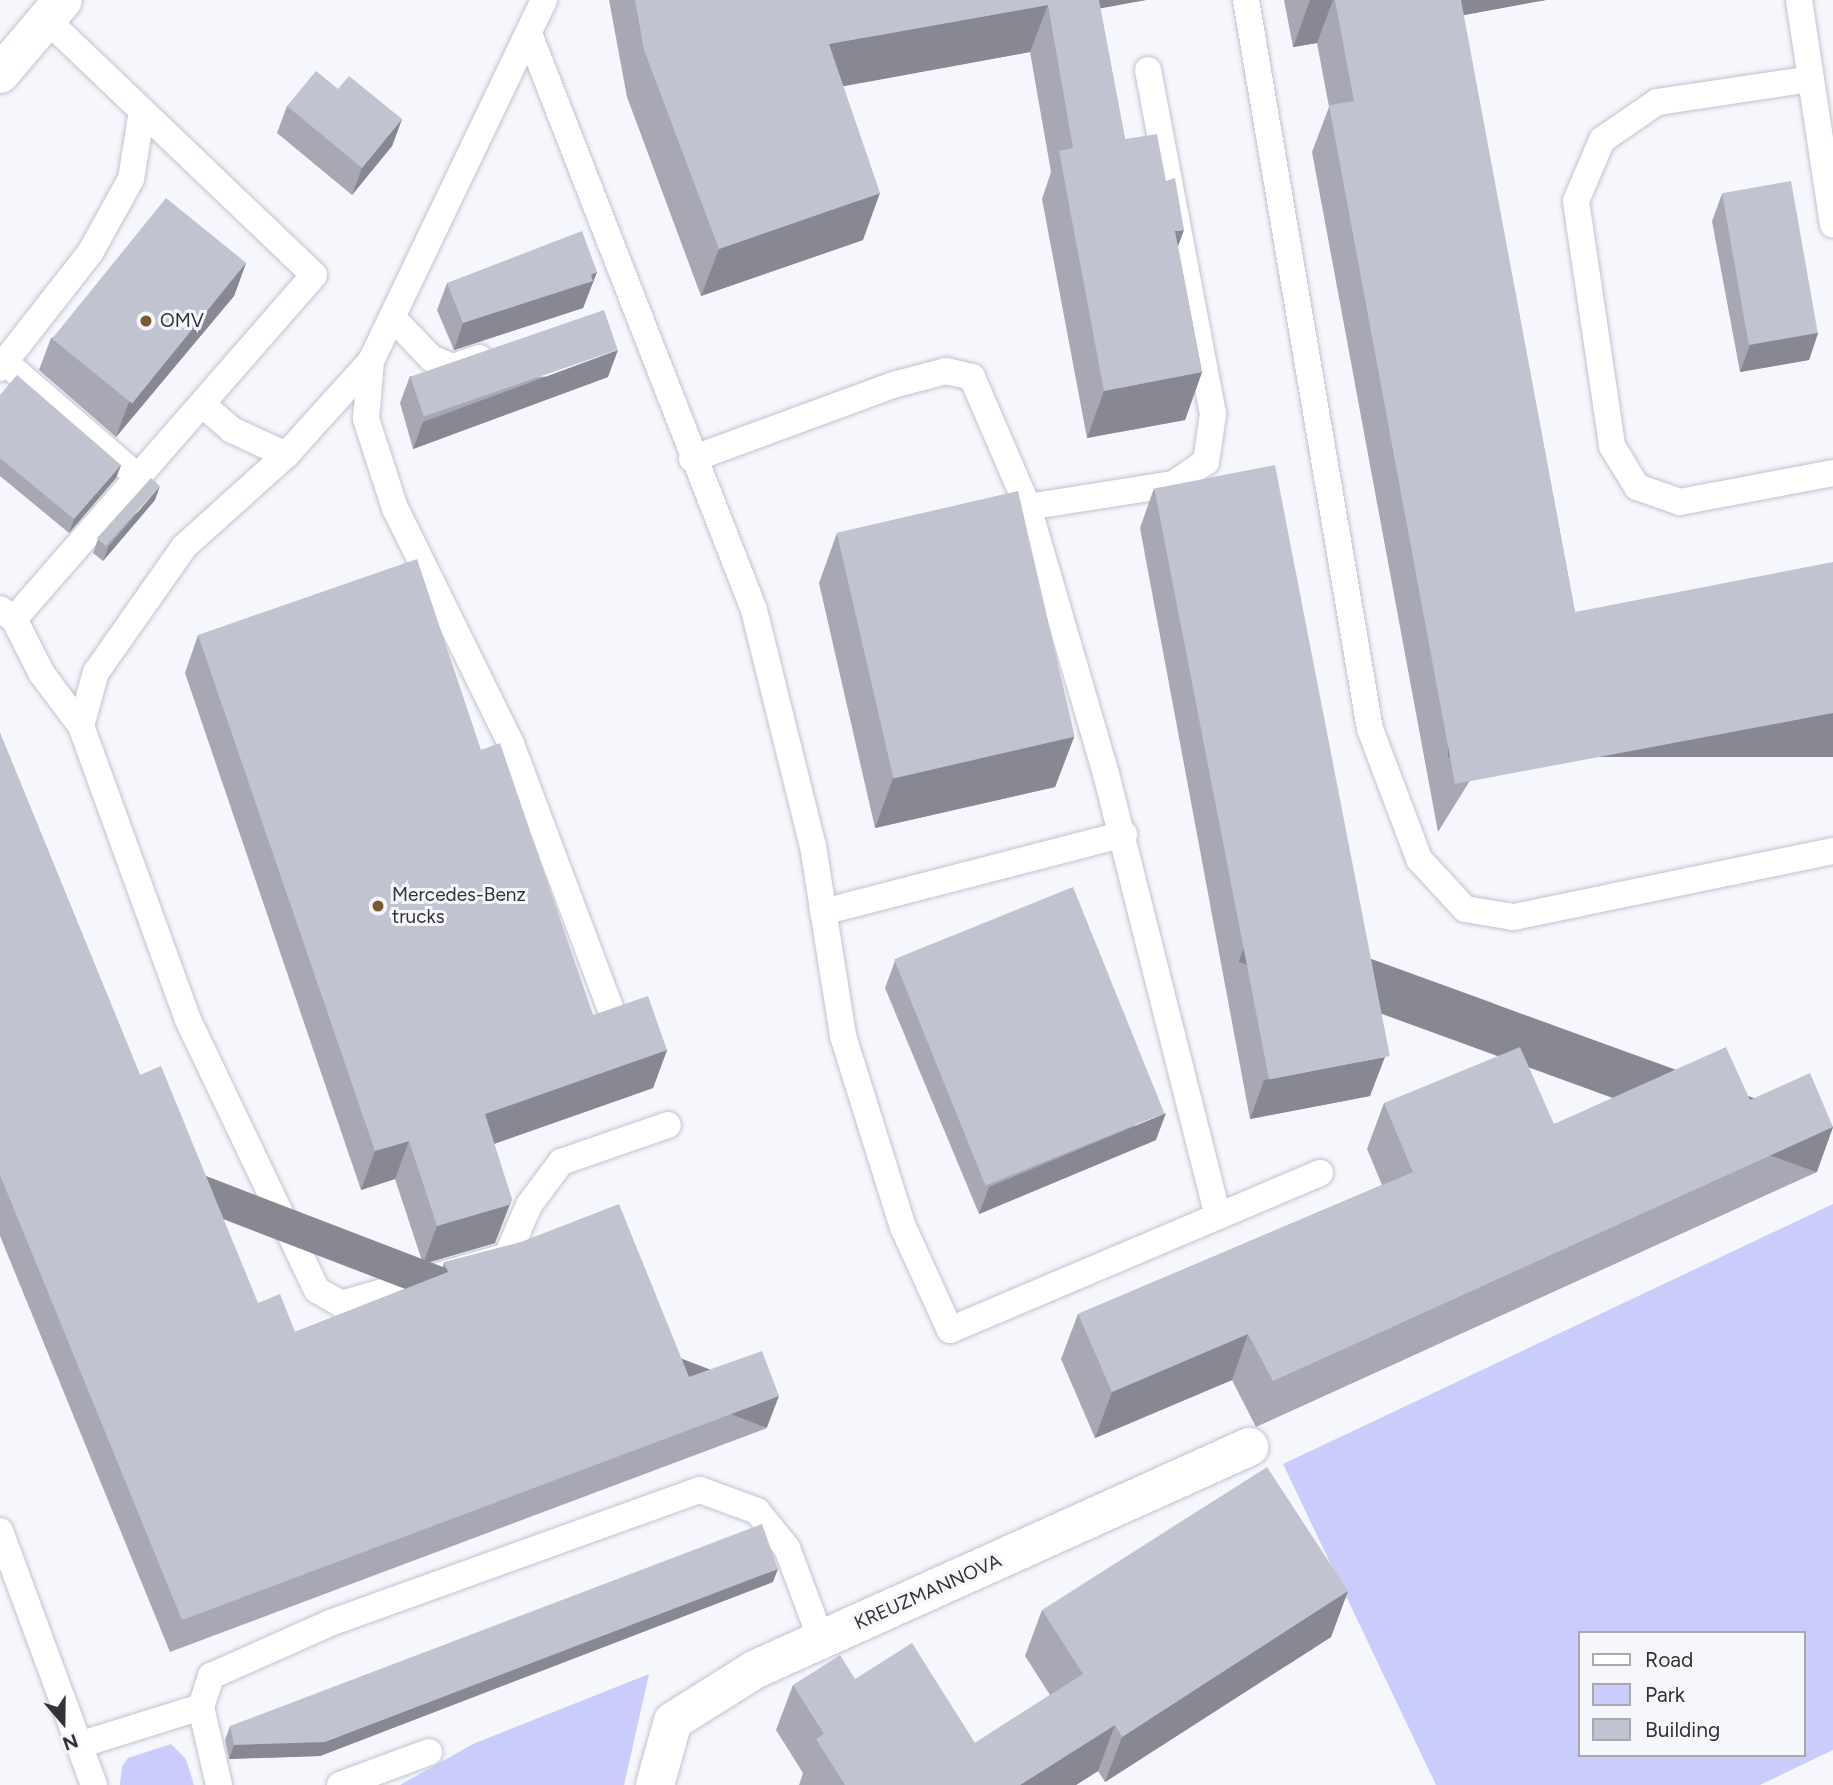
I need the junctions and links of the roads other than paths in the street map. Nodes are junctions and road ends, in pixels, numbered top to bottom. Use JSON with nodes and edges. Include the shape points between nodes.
{"nodes":[{"id":1,"x":544,"y":0,"type":"edge"},
{"id":2,"x":1246,"y":0,"type":"edge"},
{"id":3,"x":1799,"y":0,"type":"edge"},
{"id":4,"x":54,"y":10,"type":"edge"},
{"id":5,"x":529,"y":34,"type":"junction"},
{"id":6,"x":1148,"y":70,"type":"dead end"},
{"id":7,"x":0,"y":74,"type":"edge"},
{"id":8,"x":1811,"y":79,"type":"junction"},
{"id":9,"x":142,"y":111,"type":"junction"},
{"id":10,"x":1833,"y":225,"type":"edge"},
{"id":11,"x":392,"y":317,"type":"junction"},
{"id":12,"x":502,"y":351,"type":"edge"},
{"id":13,"x":371,"y":361,"type":"junction"},
{"id":14,"x":3,"y":365,"type":"edge"},
{"id":15,"x":202,"y":404,"type":"junction"},
{"id":16,"x":286,"y":455,"type":"junction"},
{"id":17,"x":692,"y":459,"type":"junction"},
{"id":18,"x":1833,"y":473,"type":"edge"},
{"id":19,"x":138,"y":477,"type":"junction"},
{"id":20,"x":1028,"y":507,"type":"junction"},
{"id":21,"x":7,"y":614,"type":"edge"},
{"id":22,"x":81,"y":726,"type":"junction"},
{"id":23,"x":1124,"y":834,"type":"junction"},
{"id":24,"x":1833,"y":851,"type":"edge"},
{"id":25,"x":823,"y":912,"type":"junction"},
{"id":26,"x":616,"y":1024,"type":"edge"},
{"id":27,"x":668,"y":1125,"type":"dead end"},
{"id":28,"x":1320,"y":1173,"type":"dead end"},
{"id":29,"x":1218,"y":1216,"type":"junction"},
{"id":30,"x":1249,"y":1447,"type":"dead end"},
{"id":31,"x":0,"y":1531,"type":"edge"},
{"id":32,"x":821,"y":1639,"type":"junction"},
{"id":33,"x":201,"y":1707,"type":"junction"},
{"id":34,"x":79,"y":1745,"type":"junction"},
{"id":35,"x":429,"y":1752,"type":"dead end"},
{"id":36,"x":94,"y":1785,"type":"edge"},
{"id":37,"x":219,"y":1785,"type":"edge"},
{"id":38,"x":340,"y":1785,"type":"edge"},
{"id":39,"x":655,"y":1785,"type":"edge"}],
"edges":[{"from":1,"to":5,"type":"lane"},
{"from":2,"to":24,"type":"lane","via":[[1370,729],[1419,859],[1465,909],[1514,917]]},
{"from":3,"to":8,"type":"lane"},
{"from":4,"to":7,"type":"street"},
{"from":4,"to":9,"type":"lane"},
{"from":5,"to":11,"type":"lane"},
{"from":5,"to":17,"type":"lane"},
{"from":6,"to":20,"type":"lane","via":[[1213,414],[1206,462],[1174,484]]},
{"from":8,"to":10,"type":"lane"},
{"from":8,"to":18,"type":"lane","via":[[1657,102],[1602,140],[1576,201],[1612,446],[1637,487],[1680,502]]},
{"from":9,"to":14,"type":"lane","via":[[131,179],[96,243]]},
{"from":9,"to":15,"type":"lane","via":[[314,275]]},
{"from":11,"to":12,"type":"lane","via":[[431,358],[453,367]]},
{"from":11,"to":13,"type":"lane"},
{"from":13,"to":16,"type":"lane"},
{"from":13,"to":26,"type":"lane","via":[[366,419],[395,508],[511,744]]},
{"from":14,"to":19,"type":"lane"},
{"from":15,"to":16,"type":"lane","via":[[232,430]]},
{"from":15,"to":19,"type":"lane"},
{"from":16,"to":22,"type":"lane","via":[[184,547],[96,672]]},
{"from":17,"to":20,"type":"lane","via":[[893,385],[946,371],[972,377]]},
{"from":17,"to":25,"type":"lane","via":[[754,610],[813,846]]},
{"from":19,"to":21,"type":"lane"},
{"from":20,"to":23,"type":"lane"},
{"from":21,"to":22,"type":"lane","via":[[42,674]]},
{"from":22,"to":27,"type":"lane","via":[[188,1020],[317,1290],[341,1304],[507,1256],[528,1205],[561,1162]]},
{"from":23,"to":25,"type":"lane"},
{"from":23,"to":29,"type":"lane"},
{"from":25,"to":29,"type":"lane","via":[[843,1036],[903,1227],[950,1330]]},
{"from":28,"to":29,"type":"lane"},
{"from":30,"to":32,"type":"street","name":"KREUZMANNOVA"},
{"from":31,"to":34,"type":"lane"},
{"from":32,"to":33,"type":"lane","via":[[787,1548],[757,1511],[700,1490],[330,1623],[211,1676]]},
{"from":32,"to":39,"type":"street","name":"KREUZMANNOVA","via":[[755,1669],[673,1721]]},
{"from":33,"to":34,"type":"lane"},
{"from":33,"to":37,"type":"lane"},
{"from":34,"to":36,"type":"lane"},
{"from":35,"to":38,"type":"lane"}]}
